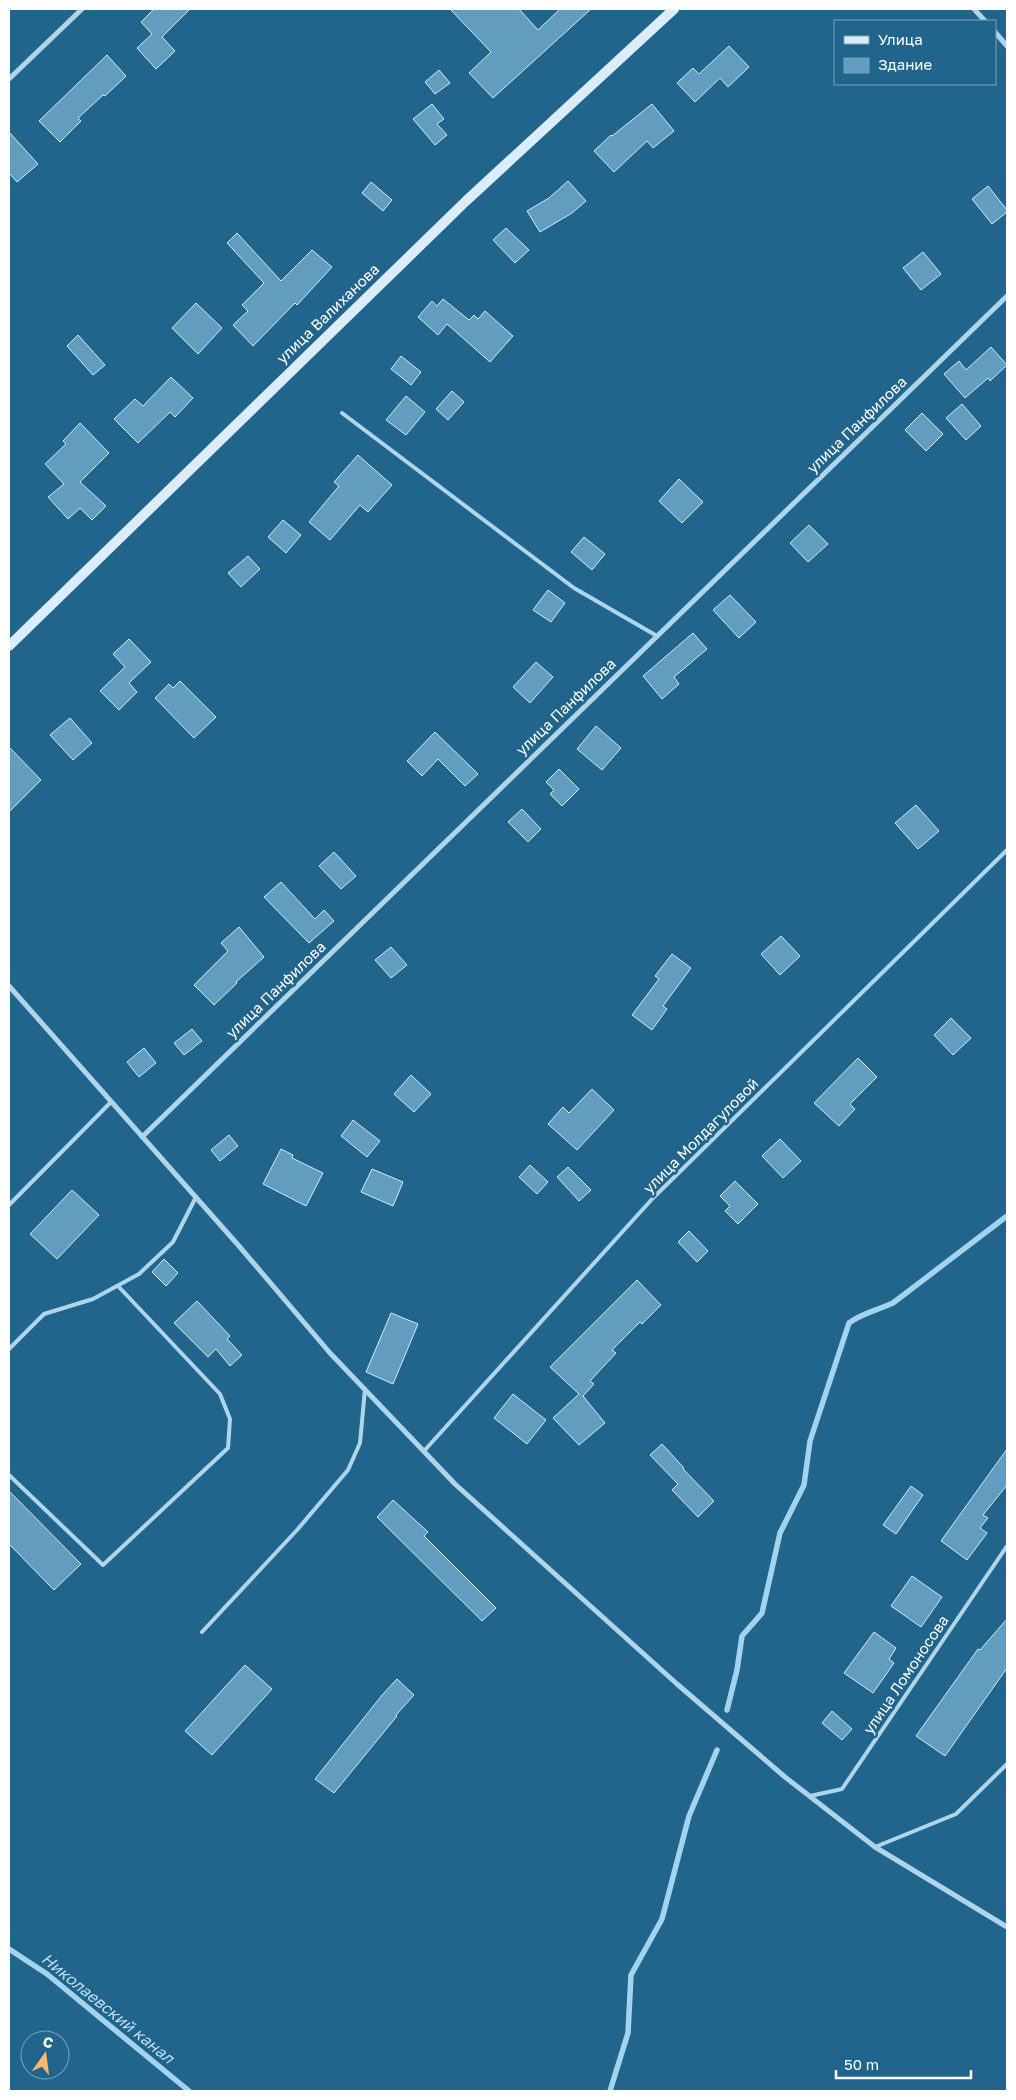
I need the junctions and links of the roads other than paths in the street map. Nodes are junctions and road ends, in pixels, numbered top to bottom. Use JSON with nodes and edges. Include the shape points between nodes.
{"nodes":[{"id":1,"x":82,"y":9,"type":"edge"},
{"id":2,"x":674,"y":9,"type":"edge"},
{"id":3,"x":974,"y":9,"type":"edge"},
{"id":4,"x":984,"y":20,"type":"edge"},
{"id":5,"x":996,"y":33,"type":"edge"},
{"id":6,"x":1007,"y":46,"type":"edge"},
{"id":7,"x":9,"y":79,"type":"edge"},
{"id":8,"x":1007,"y":296,"type":"edge"},
{"id":9,"x":342,"y":413,"type":"dead end"},
{"id":10,"x":657,"y":636,"type":"junction"},
{"id":11,"x":9,"y":646,"type":"edge"},
{"id":12,"x":1007,"y":850,"type":"edge"},
{"id":13,"x":9,"y":986,"type":"edge"},
{"id":14,"x":111,"y":1102,"type":"junction"},
{"id":15,"x":142,"y":1136,"type":"junction"},
{"id":16,"x":196,"y":1197,"type":"junction"},
{"id":17,"x":9,"y":1205,"type":"edge"},
{"id":18,"x":118,"y":1286,"type":"junction"},
{"id":19,"x":9,"y":1349,"type":"edge"},
{"id":20,"x":365,"y":1388,"type":"junction"},
{"id":21,"x":424,"y":1451,"type":"junction"},
{"id":22,"x":9,"y":1475,"type":"edge"},
{"id":23,"x":1007,"y":1546,"type":"edge"},
{"id":24,"x":202,"y":1632,"type":"dead end"},
{"id":25,"x":1007,"y":1764,"type":"edge"},
{"id":26,"x":810,"y":1796,"type":"junction"},
{"id":27,"x":875,"y":1847,"type":"junction"},
{"id":28,"x":1007,"y":1927,"type":"edge"}],
"edges":[{"from":1,"to":7,"type":"street"},
{"from":2,"to":11,"type":"main road","name":"улица Валиханова","via":[[466,201]]},
{"from":3,"to":4,"type":"street"},
{"from":5,"to":6,"type":"street"},
{"from":8,"to":10,"type":"street","name":"улица Панфилова"},
{"from":9,"to":10,"type":"lane","via":[[574,588]]},
{"from":10,"to":15,"type":"street","name":"улица Панфилова"},
{"from":12,"to":21,"type":"lane","name":"улица Молдагуловой","via":[[653,1198]]},
{"from":13,"to":14,"type":"street"},
{"from":14,"to":15,"type":"street"},
{"from":14,"to":17,"type":"lane"},
{"from":15,"to":16,"type":"street"},
{"from":16,"to":18,"type":"lane","via":[[173,1242],[139,1274]]},
{"from":16,"to":20,"type":"street"},
{"from":18,"to":19,"type":"lane","via":[[93,1299],[44,1314]]},
{"from":18,"to":22,"type":"lane","via":[[220,1394],[230,1419],[228,1448],[102,1565]]},
{"from":20,"to":21,"type":"street"},
{"from":20,"to":24,"type":"lane","via":[[360,1443],[348,1470]]},
{"from":21,"to":26,"type":"street","via":[[455,1484],[670,1677]]},
{"from":23,"to":26,"type":"lane","name":"улица Ломоносова","via":[[842,1789]]},
{"from":25,"to":27,"type":"lane","via":[[956,1814]]},
{"from":26,"to":27,"type":"street"},
{"from":27,"to":28,"type":"street"}]}
